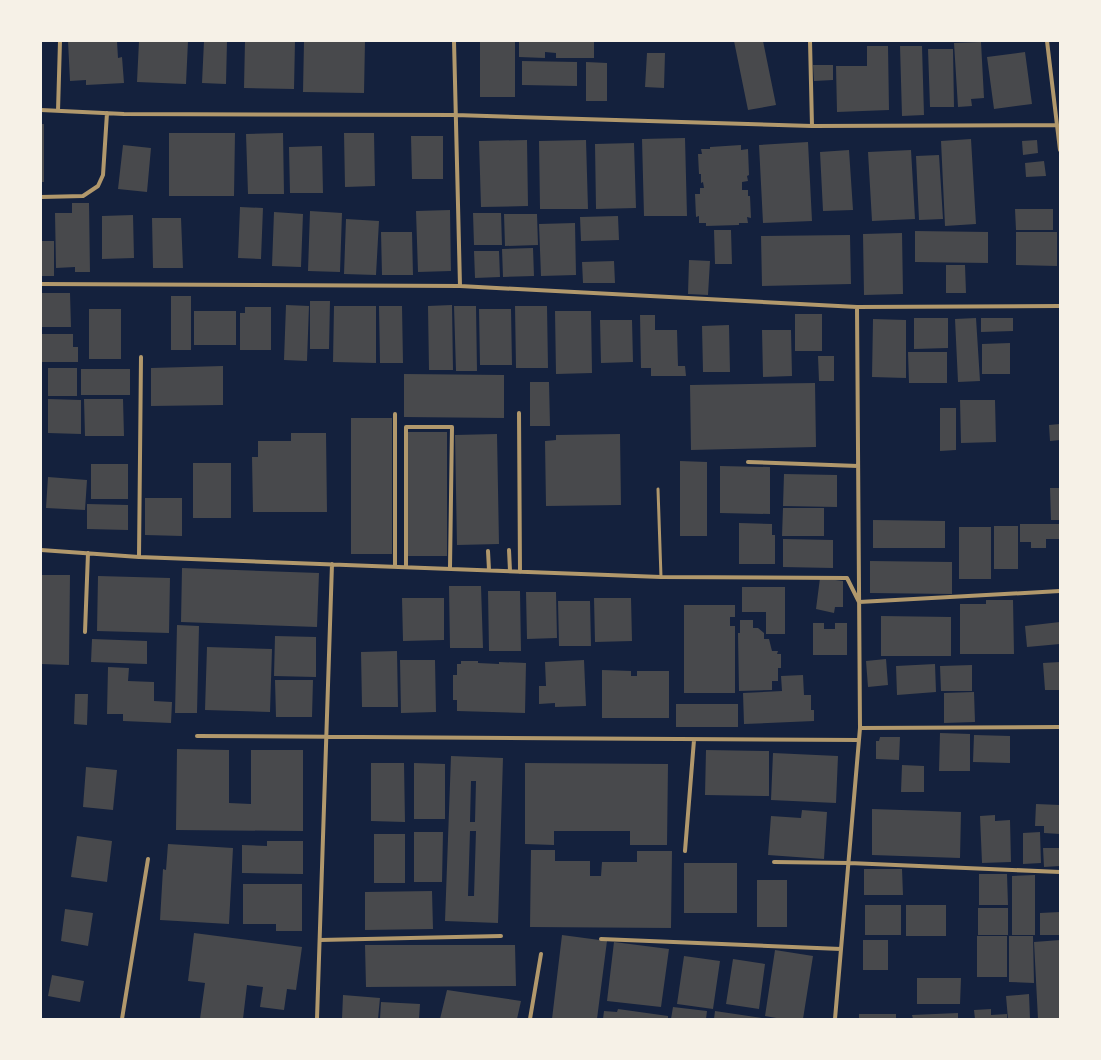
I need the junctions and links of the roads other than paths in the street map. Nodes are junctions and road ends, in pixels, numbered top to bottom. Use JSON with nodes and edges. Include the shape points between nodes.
{"nodes":[{"id":1,"x":60,"y":41,"type":"edge"},
{"id":2,"x":454,"y":41,"type":"edge"},
{"id":3,"x":810,"y":41,"type":"edge"},
{"id":4,"x":1047,"y":41,"type":"edge"},
{"id":5,"x":41,"y":110,"type":"edge"},
{"id":6,"x":58,"y":111,"type":"junction"},
{"id":7,"x":107,"y":113,"type":"junction"},
{"id":8,"x":455,"y":115,"type":"junction"},
{"id":9,"x":1057,"y":125,"type":"junction"},
{"id":10,"x":812,"y":126,"type":"junction"},
{"id":11,"x":1060,"y":150,"type":"edge"},
{"id":12,"x":41,"y":197,"type":"edge"},
{"id":13,"x":41,"y":284,"type":"edge"},
{"id":14,"x":460,"y":286,"type":"junction"},
{"id":15,"x":1060,"y":306,"type":"edge"},
{"id":16,"x":857,"y":307,"type":"junction"},
{"id":17,"x":140,"y":357,"type":"dead end"},
{"id":18,"x":519,"y":413,"type":"dead end"},
{"id":19,"x":395,"y":414,"type":"dead end"},
{"id":20,"x":748,"y":462,"type":"dead end"},
{"id":21,"x":858,"y":466,"type":"junction"},
{"id":22,"x":658,"y":489,"type":"dead end"},
{"id":23,"x":41,"y":550,"type":"edge"},
{"id":24,"x":509,"y":550,"type":"dead end"},
{"id":25,"x":488,"y":552,"type":"dead end"},
{"id":26,"x":88,"y":553,"type":"junction"},
{"id":27,"x":139,"y":557,"type":"junction"},
{"id":28,"x":332,"y":564,"type":"junction"},
{"id":29,"x":395,"y":566,"type":"junction"},
{"id":30,"x":406,"y":567,"type":"junction"},
{"id":31,"x":450,"y":568,"type":"junction"},
{"id":32,"x":488,"y":570,"type":"junction"},
{"id":33,"x":510,"y":571,"type":"junction"},
{"id":34,"x":520,"y":572,"type":"junction"},
{"id":35,"x":661,"y":577,"type":"junction"},
{"id":36,"x":1060,"y":591,"type":"edge"},
{"id":37,"x":859,"y":602,"type":"junction"},
{"id":38,"x":85,"y":632,"type":"dead end"},
{"id":39,"x":1060,"y":727,"type":"edge"},
{"id":40,"x":860,"y":728,"type":"junction"},
{"id":41,"x":197,"y":736,"type":"dead end"},
{"id":42,"x":327,"y":738,"type":"junction"},
{"id":43,"x":694,"y":740,"type":"junction"},
{"id":44,"x":859,"y":740,"type":"junction"},
{"id":45,"x":685,"y":851,"type":"dead end"},
{"id":46,"x":148,"y":859,"type":"dead end"},
{"id":47,"x":774,"y":862,"type":"dead end"},
{"id":48,"x":849,"y":863,"type":"junction"},
{"id":49,"x":1060,"y":872,"type":"edge"},
{"id":50,"x":501,"y":936,"type":"dead end"},
{"id":51,"x":601,"y":939,"type":"dead end"},
{"id":52,"x":320,"y":940,"type":"junction"},
{"id":53,"x":841,"y":949,"type":"junction"},
{"id":54,"x":541,"y":954,"type":"dead end"},
{"id":55,"x":122,"y":1019,"type":"edge"},
{"id":56,"x":317,"y":1019,"type":"edge"},
{"id":57,"x":530,"y":1019,"type":"edge"},
{"id":58,"x":835,"y":1019,"type":"edge"}],
"edges":[{"from":1,"to":6,"type":"street"},
{"from":2,"to":8,"type":"street"},
{"from":3,"to":10,"type":"street"},
{"from":4,"to":9,"type":"street"},
{"from":5,"to":6,"type":"street"},
{"from":6,"to":7,"type":"street"},
{"from":7,"to":8,"type":"street"},
{"from":7,"to":12,"type":"street","via":[[103,175],[98,186],[83,196]]},
{"from":8,"to":10,"type":"street"},
{"from":8,"to":14,"type":"street"},
{"from":9,"to":10,"type":"street"},
{"from":9,"to":11,"type":"street"},
{"from":13,"to":14,"type":"street"},
{"from":14,"to":16,"type":"street"},
{"from":15,"to":16,"type":"street"},
{"from":16,"to":21,"type":"street"},
{"from":17,"to":27,"type":"street"},
{"from":18,"to":34,"type":"street"},
{"from":19,"to":29,"type":"street"},
{"from":20,"to":21,"type":"street"},
{"from":21,"to":37,"type":"street"},
{"from":22,"to":35,"type":"lane"},
{"from":23,"to":26,"type":"street"},
{"from":24,"to":33,"type":"street"},
{"from":25,"to":32,"type":"street"},
{"from":26,"to":27,"type":"street"},
{"from":26,"to":38,"type":"street"},
{"from":27,"to":28,"type":"street"},
{"from":28,"to":29,"type":"street"},
{"from":28,"to":42,"type":"street"},
{"from":29,"to":30,"type":"street"},
{"from":30,"to":31,"type":"street"},
{"from":30,"to":31,"type":"street","via":[[406,428],[452,427]]},
{"from":31,"to":32,"type":"street"},
{"from":32,"to":33,"type":"street"},
{"from":33,"to":34,"type":"street"},
{"from":34,"to":35,"type":"street"},
{"from":35,"to":37,"type":"street","via":[[847,578]]},
{"from":36,"to":37,"type":"street"},
{"from":37,"to":40,"type":"street"},
{"from":39,"to":40,"type":"street"},
{"from":40,"to":44,"type":"street"},
{"from":41,"to":42,"type":"street"},
{"from":42,"to":43,"type":"street"},
{"from":42,"to":52,"type":"street"},
{"from":43,"to":44,"type":"street"},
{"from":43,"to":45,"type":"street"},
{"from":44,"to":48,"type":"street"},
{"from":46,"to":55,"type":"street"},
{"from":47,"to":48,"type":"street"},
{"from":48,"to":49,"type":"street"},
{"from":48,"to":53,"type":"street"},
{"from":50,"to":52,"type":"street"},
{"from":51,"to":53,"type":"street"},
{"from":52,"to":56,"type":"street"},
{"from":53,"to":58,"type":"street"},
{"from":54,"to":57,"type":"street"}]}
